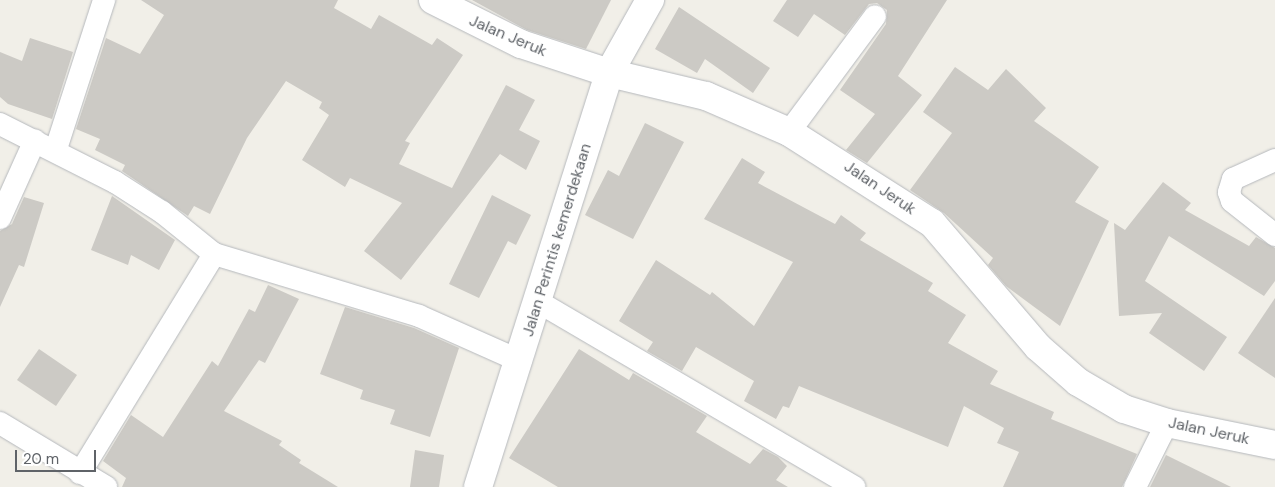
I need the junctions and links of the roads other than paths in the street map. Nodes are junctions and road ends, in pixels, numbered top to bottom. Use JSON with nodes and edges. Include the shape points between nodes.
{"nodes":[{"id":1,"x":104,"y":0,"type":"edge"},
{"id":2,"x":434,"y":0,"type":"edge"},
{"id":3,"x":650,"y":0,"type":"edge"},
{"id":4,"x":875,"y":16,"type":"dead end"},
{"id":5,"x":609,"y":73,"type":"junction"},
{"id":6,"x":0,"y":124,"type":"edge"},
{"id":7,"x":789,"y":132,"type":"junction"},
{"id":8,"x":35,"y":140,"type":"junction"},
{"id":9,"x":56,"y":150,"type":"junction"},
{"id":10,"x":1275,"y":160,"type":"edge"},
{"id":11,"x":0,"y":218,"type":"edge"},
{"id":12,"x":1275,"y":235,"type":"edge"},
{"id":13,"x":214,"y":254,"type":"junction"},
{"id":14,"x":537,"y":301,"type":"junction"},
{"id":15,"x":520,"y":362,"type":"junction"},
{"id":16,"x":0,"y":423,"type":"edge"},
{"id":17,"x":1167,"y":423,"type":"junction"},
{"id":18,"x":1275,"y":446,"type":"edge"},
{"id":19,"x":80,"y":473,"type":"junction"},
{"id":20,"x":106,"y":487,"type":"edge"},
{"id":21,"x":478,"y":487,"type":"edge"},
{"id":22,"x":854,"y":487,"type":"edge"},
{"id":23,"x":1135,"y":487,"type":"edge"}],
"edges":[{"from":1,"to":9,"type":"street","via":[[83,55]]},
{"from":2,"to":5,"type":"main road","name":"Jalan Jeruk","via":[[521,44]]},
{"from":3,"to":5,"type":"main road","name":"Jalan Perintis kemerdekaan"},
{"from":4,"to":7,"type":"street"},
{"from":5,"to":7,"type":"main road","name":"Jalan Jeruk","via":[[706,96]]},
{"from":5,"to":14,"type":"main road","name":"Jalan Perintis kemerdekaan"},
{"from":6,"to":8,"type":"street"},
{"from":7,"to":17,"type":"main road","name":"Jalan Jeruk","via":[[932,223],[1038,347],[1078,382],[1124,409]]},
{"from":8,"to":9,"type":"street"},
{"from":8,"to":11,"type":"street"},
{"from":9,"to":13,"type":"street","via":[[162,212]]},
{"from":10,"to":12,"type":"street","via":[[1233,179],[1229,192],[1232,201]]},
{"from":13,"to":15,"type":"street","via":[[419,316]]},
{"from":13,"to":19,"type":"street"},
{"from":14,"to":15,"type":"main road","name":"Jalan Perintis kemerdekaan"},
{"from":14,"to":22,"type":"street"},
{"from":15,"to":21,"type":"main road","name":"Jalan Perintis kemerdekaan"},
{"from":16,"to":19,"type":"street"},
{"from":17,"to":18,"type":"main road","name":"Jalan Jeruk"},
{"from":17,"to":23,"type":"street"},
{"from":19,"to":20,"type":"street"}]}
